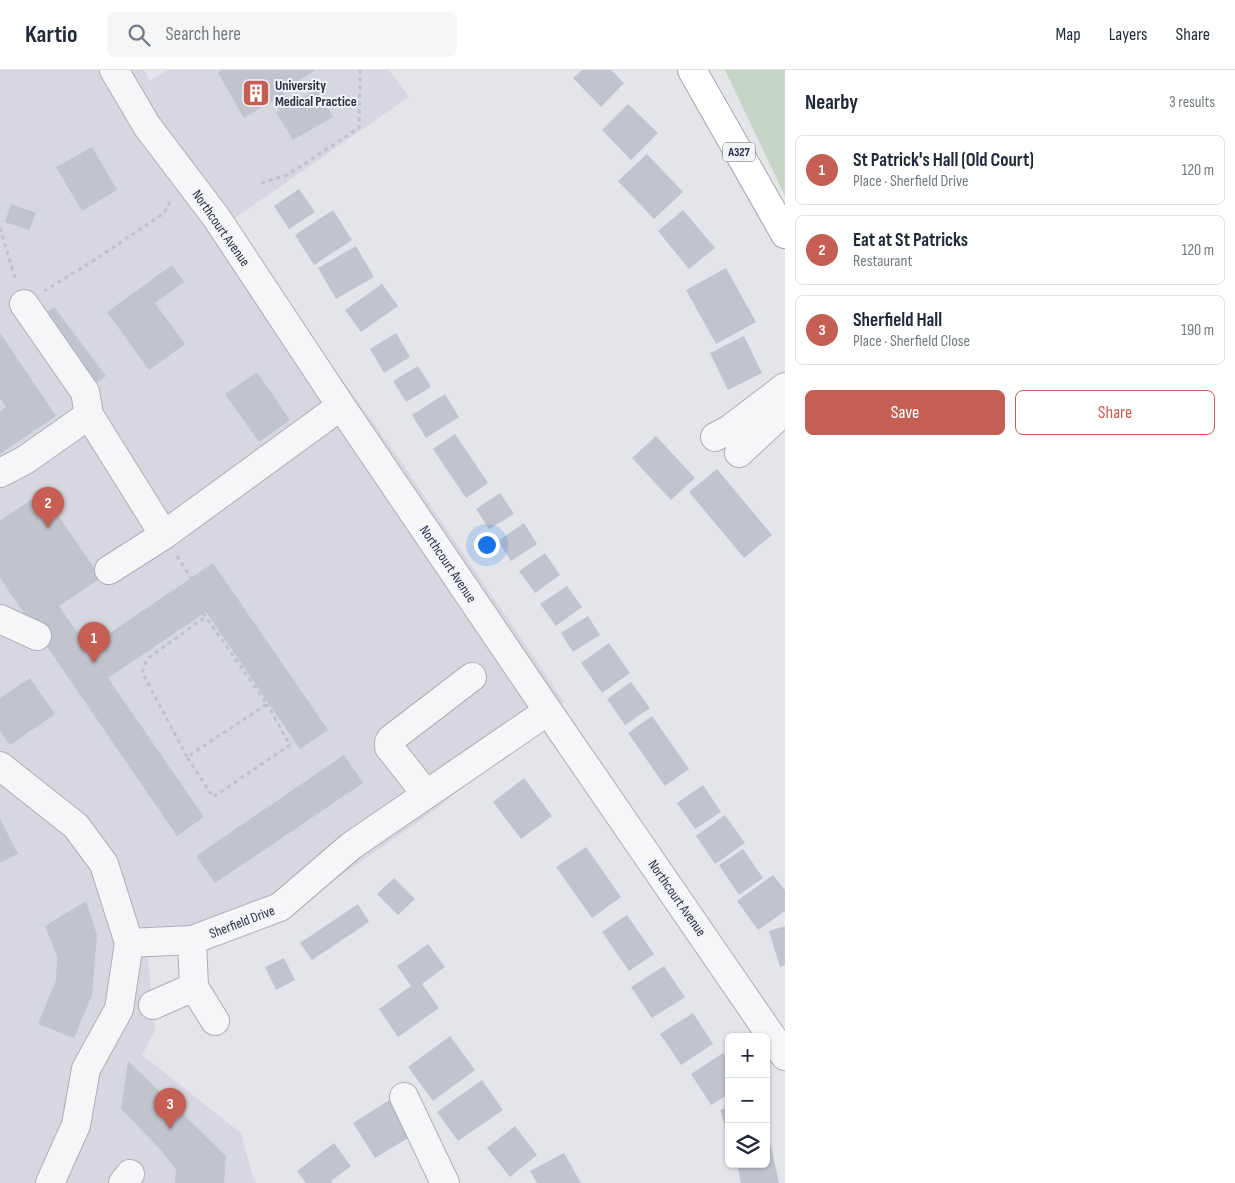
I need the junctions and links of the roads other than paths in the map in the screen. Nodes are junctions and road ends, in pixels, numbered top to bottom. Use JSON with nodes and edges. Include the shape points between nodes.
{"nodes":[{"id":1,"x":114,"y":70,"type":"edge"},
{"id":2,"x":692,"y":70,"type":"edge"},
{"id":3,"x":785,"y":234,"type":"edge"},
{"id":4,"x":24,"y":304,"type":"road end"},
{"id":5,"x":785,"y":387,"type":"edge"},
{"id":6,"x":341,"y":406,"type":"junction"},
{"id":7,"x":785,"y":410,"type":"edge"},
{"id":8,"x":89,"y":414,"type":"junction"},
{"id":9,"x":715,"y":437,"type":"dead end"},
{"id":10,"x":739,"y":453,"type":"dead end"},
{"id":11,"x":0,"y":474,"type":"edge"},
{"id":12,"x":164,"y":535,"type":"junction"},
{"id":13,"x":109,"y":570,"type":"dead end"},
{"id":14,"x":0,"y":619,"type":"edge"},
{"id":15,"x":37,"y":636,"type":"dead end"},
{"id":16,"x":472,"y":677,"type":"dead end"},
{"id":17,"x":548,"y":712,"type":"junction"},
{"id":18,"x":0,"y":766,"type":"edge"},
{"id":19,"x":426,"y":794,"type":"junction"},
{"id":20,"x":192,"y":940,"type":"junction"},
{"id":21,"x":129,"y":943,"type":"junction"},
{"id":22,"x":194,"y":987,"type":"junction"},
{"id":23,"x":153,"y":1005,"type":"dead end"},
{"id":24,"x":215,"y":1021,"type":"dead end"},
{"id":25,"x":785,"y":1056,"type":"edge"},
{"id":26,"x":404,"y":1097,"type":"dead end"},
{"id":27,"x":444,"y":1180,"type":"edge"},
{"id":28,"x":50,"y":1183,"type":"edge"}],
"edges":[{"from":1,"to":6,"type":"street","name":"Northcourt Avenue","via":[[147,126],[216,217]]},
{"from":2,"to":3,"type":"main road","number":"A327"},
{"from":4,"to":8,"type":"street","via":[[85,392]]},
{"from":5,"to":9,"type":"street"},
{"from":6,"to":12,"type":"street"},
{"from":6,"to":17,"type":"street","name":"Northcourt Avenue"},
{"from":7,"to":10,"type":"street"},
{"from":8,"to":11,"type":"street"},
{"from":8,"to":12,"type":"street"},
{"from":12,"to":13,"type":"street"},
{"from":14,"to":15,"type":"street"},
{"from":16,"to":19,"type":"street","via":[[389,742],[389,747]]},
{"from":17,"to":19,"type":"street","name":"Sherfield Drive"},
{"from":17,"to":25,"type":"street","name":"Northcourt Avenue"},
{"from":18,"to":21,"type":"street","via":[[76,826],[104,864]]},
{"from":19,"to":20,"type":"street","name":"Sherfield Drive","via":[[351,846],[280,907]]},
{"from":20,"to":21,"type":"street","name":"Sherfield Drive"},
{"from":20,"to":22,"type":"street"},
{"from":21,"to":28,"type":"street","via":[[119,1009],[86,1069],[76,1125]]},
{"from":22,"to":23,"type":"street"},
{"from":22,"to":24,"type":"street"},
{"from":26,"to":27,"type":"street"}]}
